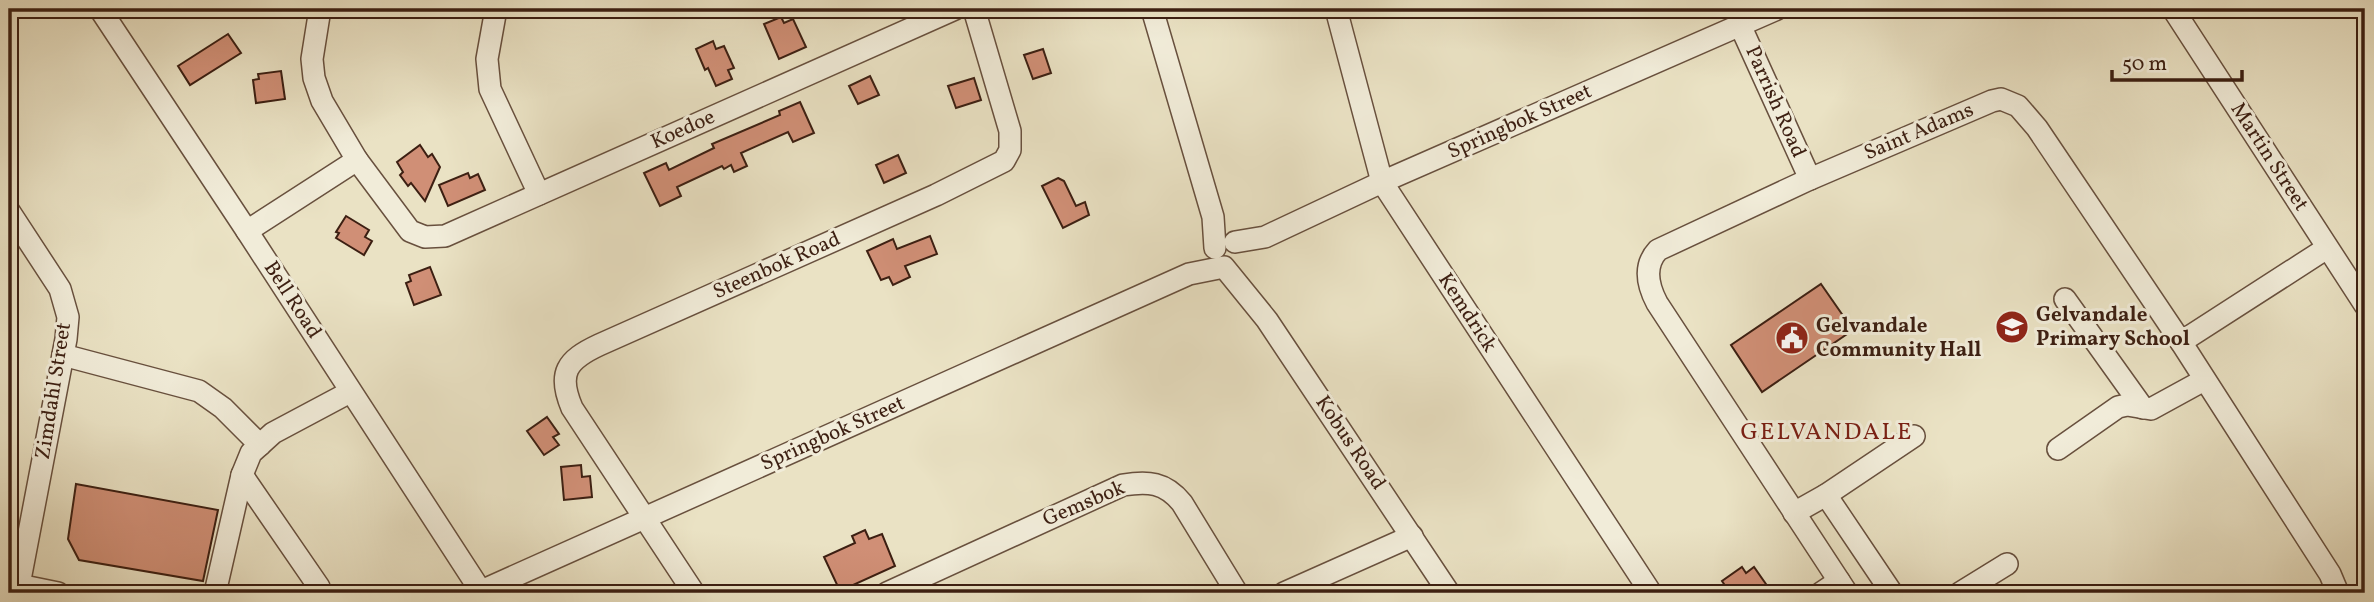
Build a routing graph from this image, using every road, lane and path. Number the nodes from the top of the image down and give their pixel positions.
1 (100, 9) edge
2 (320, 9) edge
3 (496, 9) edge
4 (955, 9) edge
5 (974, 9) edge
6 (1153, 9) edge
7 (1338, 9) edge
8 (1777, 9) edge
9 (2173, 9) edge
10 (1740, 25) junction
11 (357, 160) junction
12 (1810, 179) junction
13 (1382, 182) junction
14 (539, 194) junction
15 (9, 211) edge
16 (247, 231) junction
17 (2327, 248) junction
18 (1228, 253) junction
19 (2065, 299) dead end
20 (2365, 305) edge
21 (2180, 342) junction
22 (63, 355) junction
23 (2204, 380) junction
24 (350, 391) junction
25 (2143, 408) junction
26 (1914, 436) dead end
27 (260, 445) junction
28 (2058, 449) dead end
29 (242, 475) junction
30 (1826, 495) junction
31 (1794, 513) junction
32 (646, 519) junction
33 (1412, 536) junction
34 (2007, 564) dead end
35 (14, 584) edge
36 (319, 586) dead end
37 (1843, 587) edge
38 (47, 592) edge
39 (215, 593) edge
40 (480, 593) edge
41 (694, 593) edge
42 (887, 593) edge
43 (1237, 593) edge
44 (1284, 593) edge
45 (1449, 593) edge
46 (1651, 593) edge
47 (1821, 593) edge
48 (1892, 593) edge
49 (1960, 593) edge
50 (2338, 593) edge

1 - 16 street, Bell Road
2 - 11 street
3 - 14 street
4 - 14 street, Koedoe
5 - 32 street, Steenbok Road
6 - 18 street, Kobus Road
7 - 13 street, Kemdrick
8 - 10 street, Springbok Street
9 - 17 street, Martin Street
10 - 12 street, Parrish Road
10 - 13 street, Springbok Street
11 - 14 street, Koedoe
11 - 16 street
12 - 21 street, Saint Adams
12 - 31 street, Saint Adams
13 - 18 street, Springbok Street
13 - 46 street, Kemdrick
15 - 22 street, Zimdahl Street
16 - 24 street, Bell Road
17 - 20 street, Martin Street
17 - 21 street
18 - 32 street, Springbok Street
18 - 33 street, Kobus Road
19 - 25 street
21 - 23 street, Saint Adams
22 - 27 street
22 - 35 street, Zimdahl Street
23 - 25 street
23 - 50 street, Saint Adams
24 - 27 street
24 - 40 street, Bell Road
25 - 28 street
26 - 30 street
27 - 29 street
29 - 36 street
29 - 39 street
30 - 31 street
30 - 48 street
31 - 37 street, Saint Adams
32 - 40 street, Springbok Street
32 - 41 street
33 - 44 street
33 - 45 street, Kobus Road
34 - 49 street
35 - 38 street
37 - 47 street
42 - 43 street, Gemsbok

